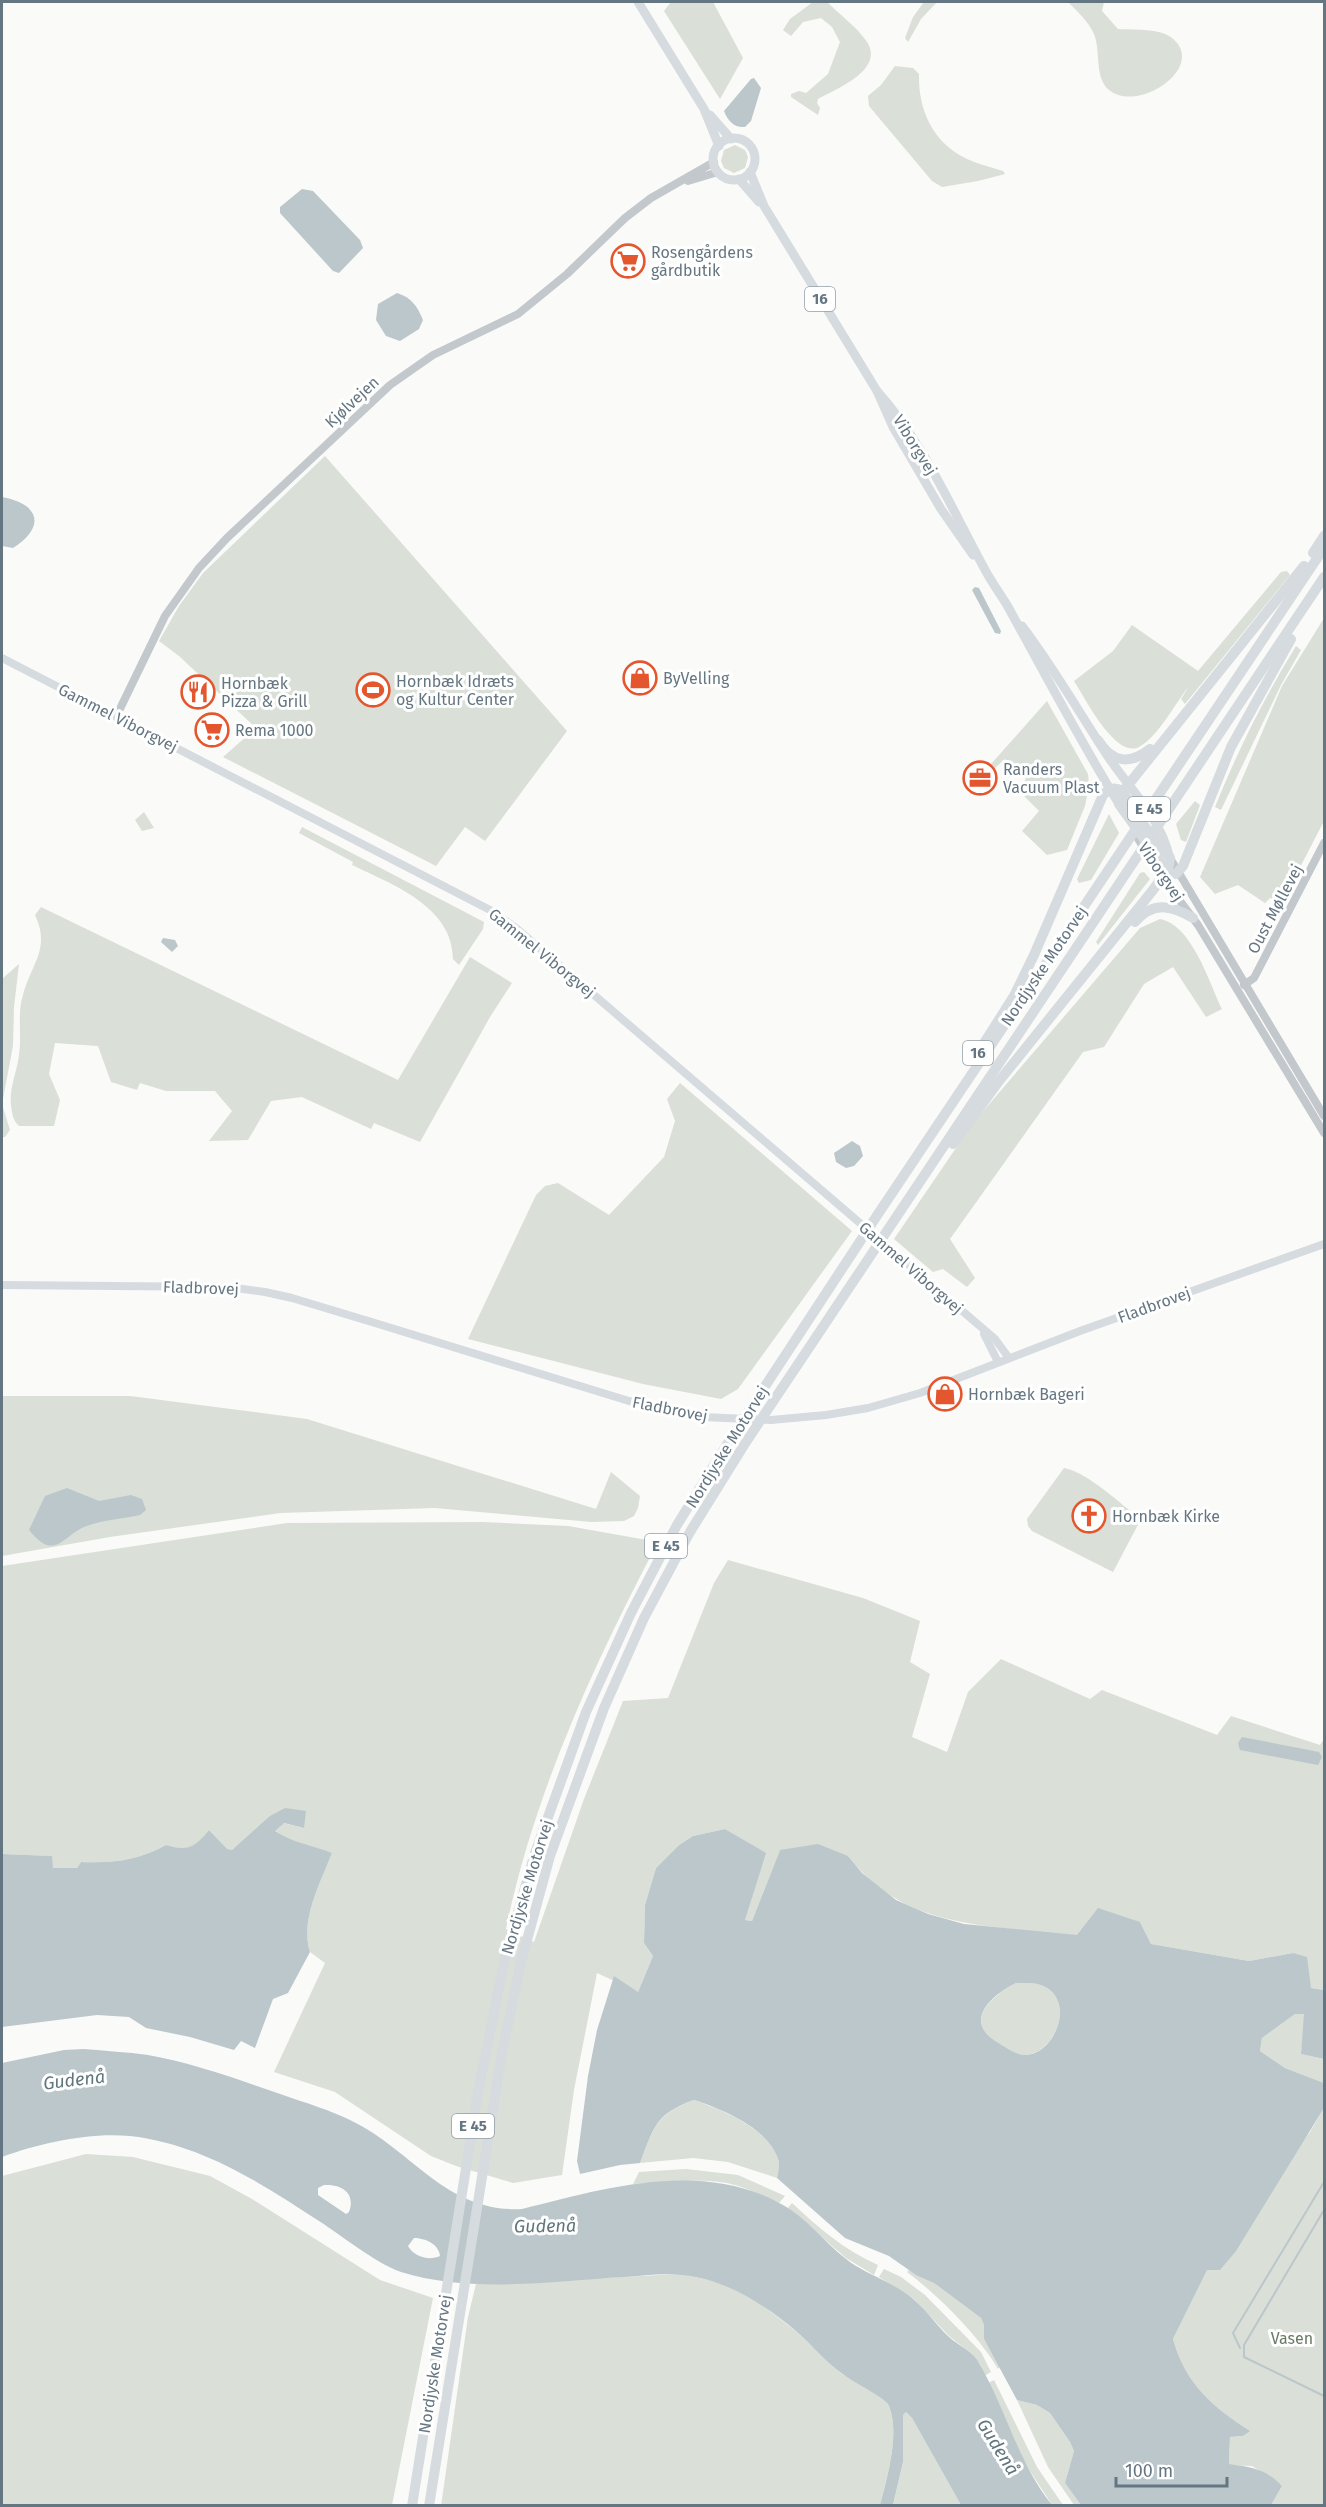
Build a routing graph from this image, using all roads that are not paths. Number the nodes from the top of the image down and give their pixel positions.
1 (638, 2) edge
2 (704, 109) junction
3 (731, 139) junction
4 (718, 146) junction
5 (714, 162) junction
6 (718, 172) junction
7 (750, 172) junction
8 (739, 179) junction
9 (681, 183) junction
10 (764, 206) junction
11 (1324, 536) edge
12 (1324, 548) edge
13 (1324, 577) edge
14 (1324, 589) edge
15 (1006, 605) junction
16 (2, 658) edge
17 (116, 717) junction
18 (1167, 736) junction
19 (1098, 740) junction
20 (1109, 789) junction
21 (1125, 792) junction
22 (1324, 843) edge
23 (1164, 867) junction
24 (1178, 872) junction
25 (1193, 918) junction
26 (1099, 958) junction
27 (1244, 985) junction
28 (1324, 1116) edge
29 (1324, 1133) edge
30 (878, 1214) junction
31 (1324, 1244) edge
32 (870, 1255) junction
33 (2, 1285) edge
34 (982, 1331) junction
35 (1009, 1359) junction
36 (998, 1362) junction
37 (412, 2505) edge
38 (429, 2505) edge

1 - 2 main road, 16
2 - 3 main road, 16
2 - 4 main road, 16
3 - 4 main road
3 - 7 main road, 16
4 - 5 main road
5 - 6 main road
5 - 9 street, Kjølvejen
6 - 8 main road, 16
6 - 9 street, Kjølvejen
7 - 8 main road
7 - 10 main road, Viborgvej / 16
8 - 10 main road, Viborgvej / 16
9 - 17 street, Kjølvejen
10 - 15 main road, Viborgvej / 16
11 - 18 highway
12 - 30 highway, Nordjyske Motorvej / E 45
13 - 32 highway, Nordjyske Motorvej / E 45
14 - 24 highway
15 - 19 main road, Viborgvej / 16
15 - 20 main road, Viborgvej / 16
16 - 17 main road, Gammel Viborgvej
17 - 34 main road, Gammel Viborgvej
18 - 19 highway
18 - 21 highway
19 - 21 main road, Viborgvej / 16
20 - 21 highway
20 - 30 highway, 16
21 - 23 highway
21 - 23 main road, Viborgvej / 16
22 - 27 street, Oust Møllevej
23 - 24 highway
23 - 25 street, Viborgvej
23 - 26 highway, 16
24 - 27 street, Viborgvej
25 - 26 highway
25 - 29 street, Viborgvej
26 - 32 highway, 16
27 - 28 street, Viborgvej
30 - 37 highway, Nordjyske Motorvej / E 45
31 - 35 main road, Fladbrovej
32 - 38 highway, Nordjyske Motorvej / E 45
33 - 36 main road, Fladbrovej
34 - 35 main road, Gammel Viborgvej
34 - 36 main road, Gammel Viborgvej
35 - 36 main road, Fladbrovej

